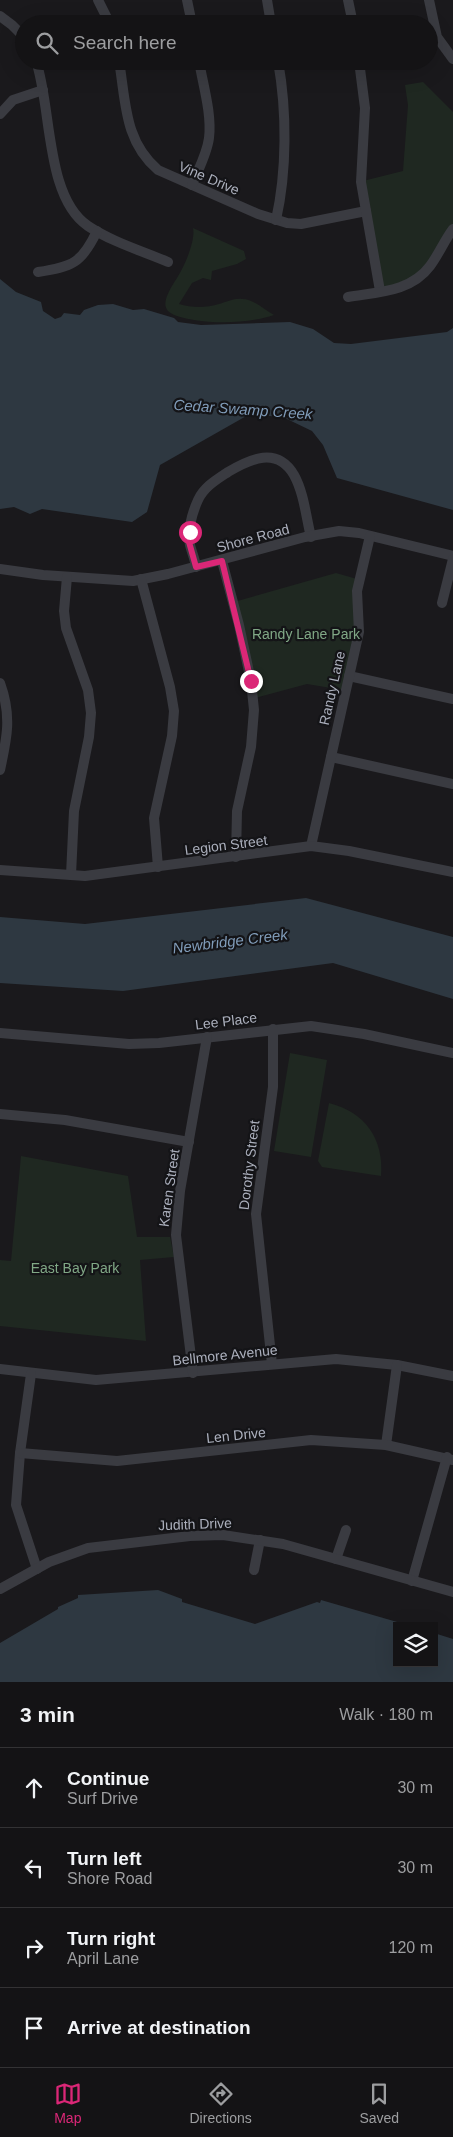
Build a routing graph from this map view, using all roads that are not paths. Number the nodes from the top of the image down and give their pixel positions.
1 (98, 0) edge
2 (187, 0) edge
3 (267, 0) edge
4 (348, 0) edge
5 (429, 0) edge
6 (106, 15) edge
7 (190, 15) edge
8 (270, 15) edge
9 (351, 15) edge
10 (432, 15) edge
11 (0, 16) edge
12 (15, 28) edge
13 (438, 38) edge
14 (453, 59) edge
15 (38, 70) edge
16 (120, 70) edge
17 (200, 70) edge
18 (280, 70) edge
19 (361, 70) edge
20 (43, 90) junction
21 (0, 114) edge
22 (192, 185) junction
23 (366, 211) junction
24 (276, 220) junction
25 (453, 229) edge
26 (97, 231) junction
27 (168, 262) dead end
28 (38, 272) dead end
29 (380, 291) junction
30 (348, 297) dead end
31 (370, 536) junction
32 (311, 537) junction
33 (453, 558) edge
34 (222, 561) junction
35 (196, 567) junction
36 (0, 569) edge
37 (67, 577) junction
38 (141, 579) junction
39 (442, 603) dead end
40 (349, 676) junction
41 (0, 683) edge
42 (453, 699) edge
43 (331, 757) junction
44 (0, 770) edge
45 (453, 784) edge
46 (311, 846) junction
47 (236, 857) junction
48 (158, 867) junction
49 (0, 870) edge
50 (453, 872) edge
51 (71, 876) junction
52 (273, 1029) junction
53 (0, 1032) edge
54 (207, 1038) junction
55 (453, 1053) edge
56 (0, 1114) edge
57 (189, 1142) junction
58 (272, 1364) junction
59 (397, 1365) junction
60 (0, 1370) edge
61 (193, 1373) junction
62 (31, 1374) junction
63 (453, 1376) edge
64 (386, 1445) junction
65 (20, 1453) junction
66 (450, 1458) edge
67 (346, 1530) dead end
68 (260, 1540) junction
69 (336, 1559) junction
70 (37, 1568) junction
71 (254, 1570) dead end
72 (412, 1581) junction
73 (0, 1589) edge
74 (453, 1592) edge

1 - 6 street
2 - 7 street
3 - 8 street
4 - 9 street
5 - 10 street
11 - 12 street
13 - 14 street
15 - 20 street
16 - 22 street, Vine Drive
17 - 22 street
18 - 24 street
19 - 23 street
20 - 21 street
20 - 26 street
22 - 24 street, Vine Drive
23 - 24 street, Vine Drive
23 - 29 street
25 - 29 street
26 - 27 street
26 - 28 street
29 - 30 street
31 - 32 street, Shore Road
31 - 33 street, Shore Road
31 - 40 street, Randy Lane
32 - 34 street, Shore Road
32 - 35 street
33 - 39 street
34 - 35 street, Shore Road
34 - 47 street
35 - 38 street, Shore Road
36 - 37 street, Shore Road
37 - 38 street, Shore Road
37 - 51 street
38 - 48 street
40 - 42 street
40 - 43 street, Randy Lane
41 - 44 street
43 - 45 street
43 - 46 street, Randy Lane
46 - 47 street, Legion Street
46 - 50 street, Legion Street
47 - 48 street, Legion Street
48 - 51 street, Legion Street
49 - 51 street, Legion Street
52 - 54 street, Lee Place
52 - 55 street, Lee Place
52 - 58 street, Dorothy Street
53 - 54 street, Lee Place
54 - 57 street, Karen Street
56 - 57 street
57 - 61 street, Karen Street
58 - 59 street, Bellmore Avenue
58 - 61 street, Bellmore Avenue
59 - 63 street, Bellmore Avenue
59 - 64 street
60 - 62 street, Bellmore Avenue
61 - 62 street, Bellmore Avenue
62 - 65 street
64 - 65 street, Len Drive
64 - 66 street, Len Drive
65 - 70 street
66 - 72 street
67 - 69 street
68 - 69 street, Judith Drive
68 - 70 street, Judith Drive
68 - 71 street
69 - 72 street, Judith Drive
70 - 73 street, Judith Drive
72 - 74 street, Judith Drive

